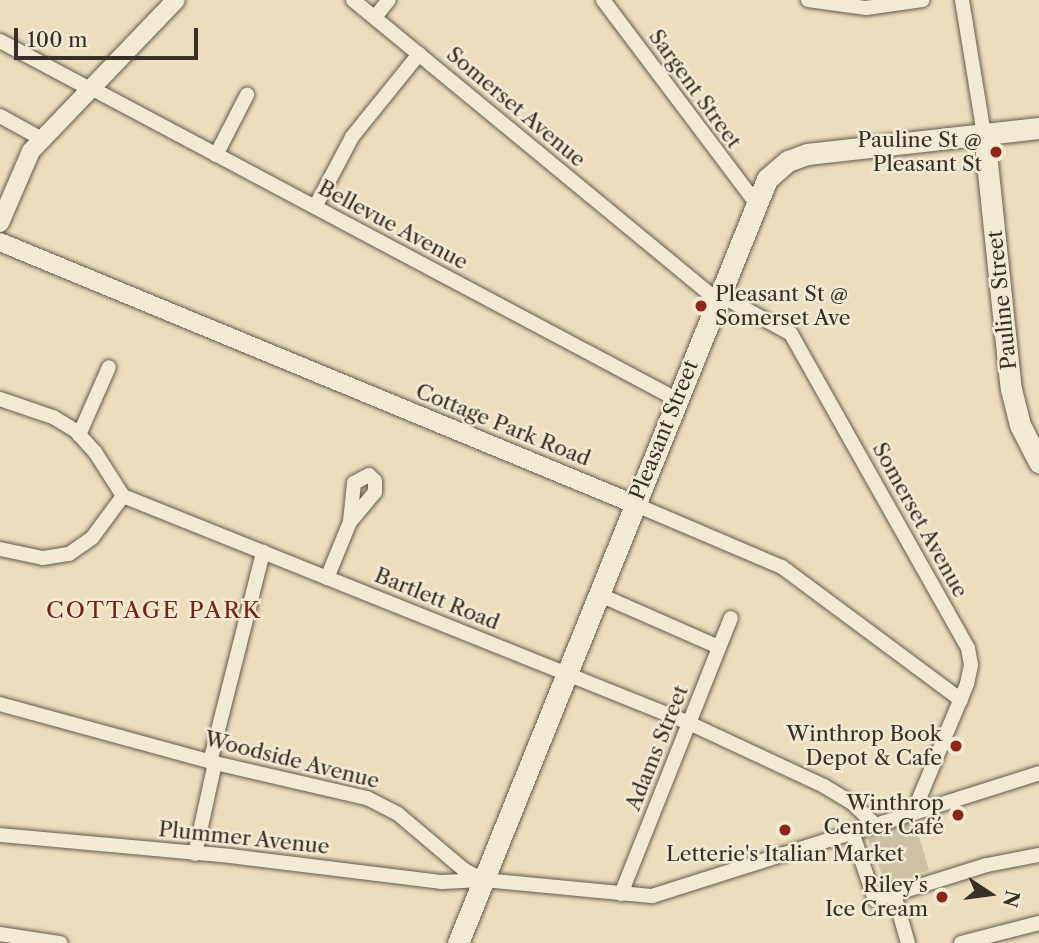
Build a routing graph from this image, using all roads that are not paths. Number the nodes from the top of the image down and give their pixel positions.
1 (176, 0) edge
2 (353, 0) edge
3 (389, 0) edge
4 (603, 0) edge
5 (808, 0) edge
6 (922, 0) edge
7 (962, 0) edge
8 (374, 18) junction
9 (0, 41) edge
10 (419, 54) junction
11 (91, 89) junction
12 (247, 95) dead end
13 (0, 117) edge
14 (1039, 128) edge
15 (984, 134) junction
16 (42, 139) junction
17 (216, 155) junction
18 (755, 202) junction
19 (314, 207) junction
20 (0, 223) edge
21 (0, 242) edge
22 (717, 297) junction
23 (110, 367) dead end
24 (0, 399) edge
25 (676, 399) junction
26 (79, 435) junction
27 (1039, 461) edge
28 (123, 496) junction
29 (634, 504) junction
30 (350, 522) dead end
31 (0, 549) edge
32 (263, 552) junction
33 (327, 578) junction
34 (598, 594) junction
35 (731, 618) dead end
36 (719, 647) junction
37 (566, 673) junction
38 (961, 700) junction
39 (0, 704) edge
40 (689, 723) junction
41 (212, 762) junction
42 (1039, 773) edge
43 (914, 811) junction
44 (875, 824) junction
45 (852, 832) junction
46 (0, 835) edge
47 (195, 854) junction
48 (1039, 855) edge
49 (483, 880) junction
50 (621, 894) junction
51 (894, 894) junction
52 (1039, 923) edge
53 (0, 934) edge
54 (18, 940) edge
55 (60, 943) edge
56 (458, 943) edge
57 (908, 943) edge
58 (961, 943) edge

1 - 11 street
2 - 8 street, Somerset Avenue
3 - 8 street
4 - 18 street, Sargent Street
5 - 6 street
7 - 15 street
8 - 10 street, Somerset Avenue
9 - 11 street, Bellevue Avenue
10 - 19 street
10 - 22 street, Somerset Avenue
11 - 16 street
11 - 17 street, Bellevue Avenue
12 - 17 street
13 - 16 street
14 - 15 main road, Pleasant Street
15 - 18 main road, Pleasant Street
15 - 27 main road, Pauline Street
16 - 20 street
17 - 19 street, Bellevue Avenue
18 - 22 main road, Pleasant Street
19 - 25 street, Bellevue Avenue
21 - 29 street, Cottage Park Road
22 - 25 main road, Pleasant Street
22 - 38 street, Somerset Avenue
23 - 26 street
24 - 26 street
25 - 29 main road, Pleasant Street
26 - 28 street
28 - 31 street
28 - 32 street, Bartlett Road
29 - 34 main road, Pleasant Street
29 - 38 street, Cottage Park Road
30 - 33 street
32 - 33 street, Bartlett Road
32 - 41 street
33 - 37 street, Bartlett Road
34 - 36 street
34 - 37 main road, Pleasant Street
35 - 36 street, Adams Street
36 - 40 street, Adams Street
37 - 40 street, Bartlett Road
37 - 49 main road, Pleasant Street
38 - 43 street, Somerset Avenue
39 - 41 street, Woodside Avenue
40 - 44 street, Bartlett Road
40 - 50 street, Adams Street
41 - 47 street
41 - 49 street, Woodside Avenue
42 - 43 street
43 - 44 street
44 - 45 street
45 - 50 street
45 - 51 street
46 - 47 street, Plummer Avenue
47 - 49 street, Plummer Avenue
48 - 51 street
49 - 50 street
49 - 56 main road, Pleasant Street
51 - 57 street
52 - 58 street
53 - 54 street
54 - 55 street

